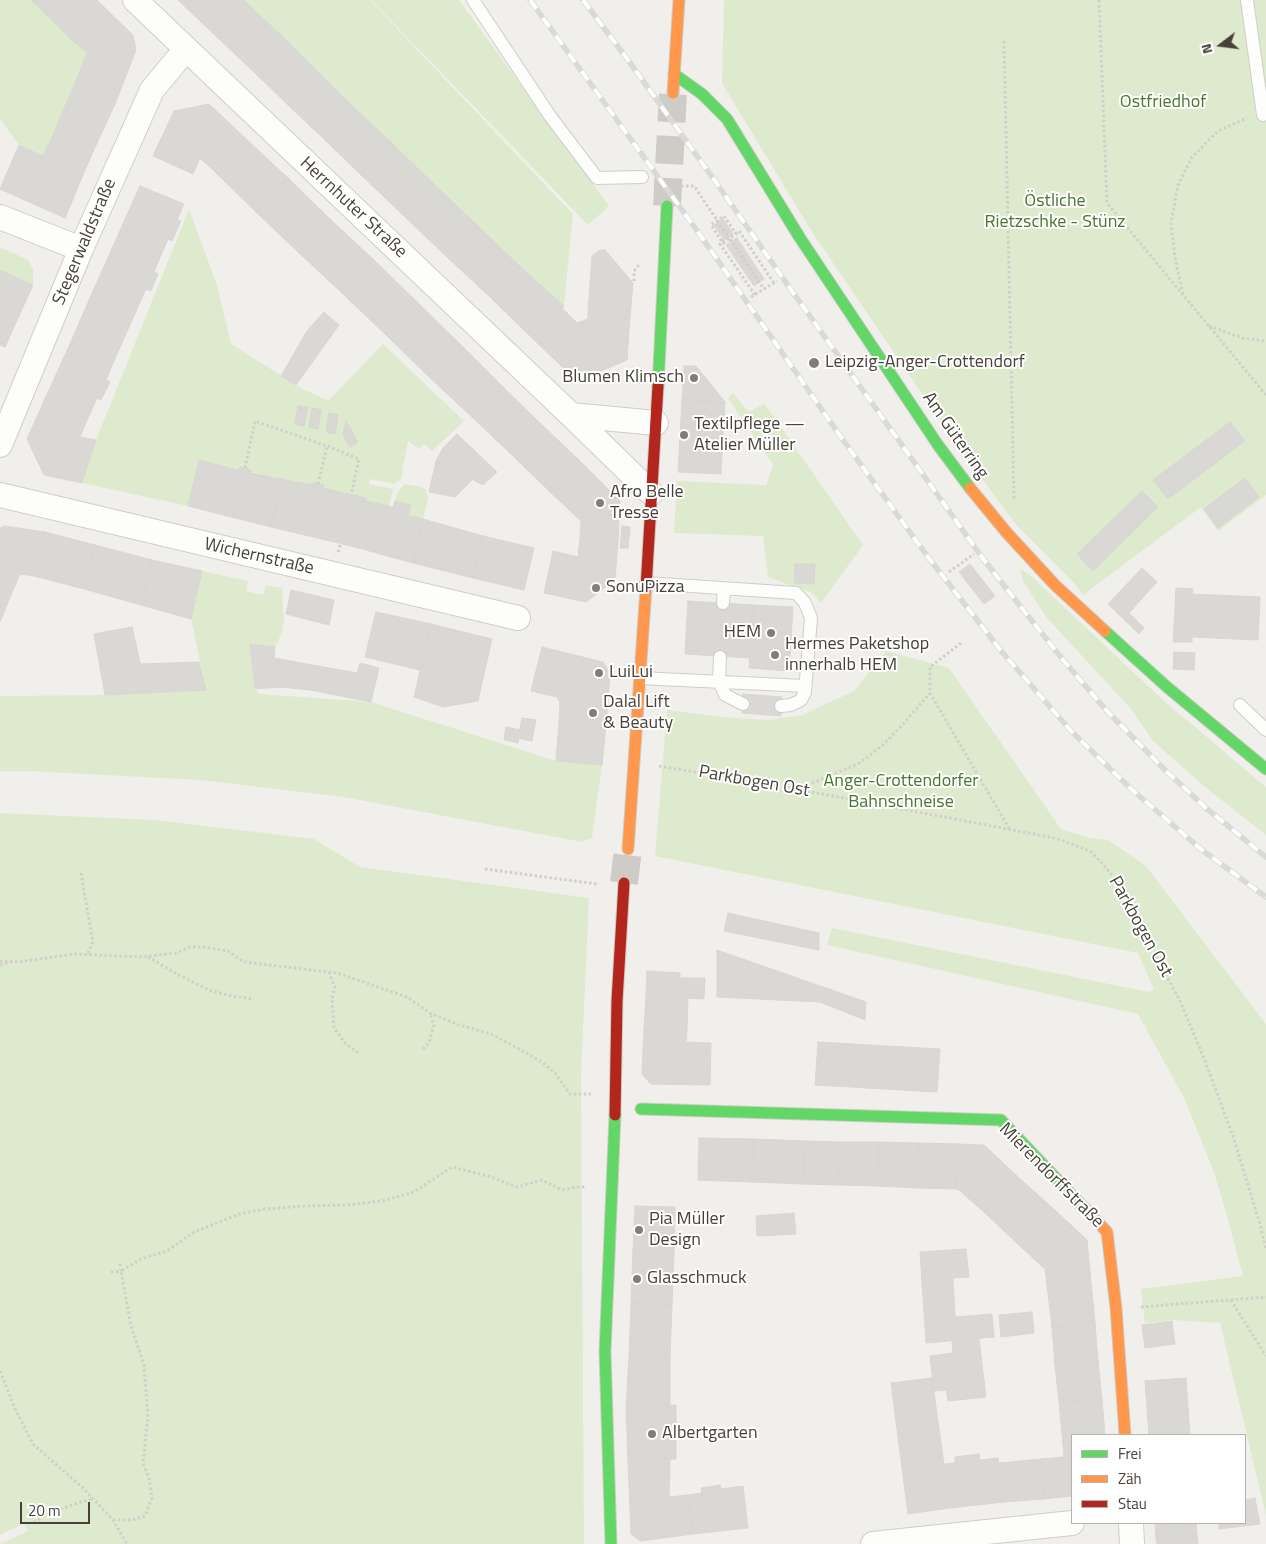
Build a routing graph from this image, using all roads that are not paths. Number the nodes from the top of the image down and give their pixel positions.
1 (135, 0) edge
2 (473, 0) edge
3 (679, 0) edge
4 (1247, 0) edge
5 (186, 49) junction
6 (674, 74) junction
7 (673, 93) tunnel mouth
8 (1263, 115) road end
9 (642, 177) dead end
10 (667, 206) tunnel mouth
11 (0, 218) edge
12 (81, 250) junction
13 (571, 414) junction
14 (656, 423) junction
15 (0, 444) edge
16 (651, 493) junction
17 (0, 495) edge
18 (646, 583) junction
19 (724, 589) junction
20 (723, 603) dead end
21 (518, 618) dead end
22 (720, 657) dead end
23 (640, 678) junction
24 (719, 681) junction
25 (805, 686) junction
26 (743, 704) dead end
27 (1240, 705) dead end
28 (781, 706) dead end
29 (1266, 730) edge
30 (1266, 769) edge
31 (628, 849) tunnel mouth
32 (624, 883) tunnel mouth
33 (642, 1109) dead end
34 (1124, 1434) edge
35 (1071, 1523) edge
36 (1131, 1524) edge
37 (612, 1544) edge
38 (874, 1544) edge
39 (1132, 1544) edge

1 - 5 street, Herrnhuter Straße
2 - 9 lane
3 - 6 street
4 - 8 lane
5 - 12 street, Stegerwaldstraße
5 - 13 street, Herrnhuter Straße
6 - 7 street
6 - 30 street, Am Güterring
10 - 14 street
11 - 12 street
12 - 15 street, Stegerwaldstraße
13 - 14 street
13 - 16 street, Herrnhuter Straße
14 - 16 street
16 - 18 street
17 - 21 street, Wichernstraße
18 - 19 lane
18 - 23 street
19 - 20 lane
19 - 25 lane
22 - 24 lane
23 - 24 lane
23 - 31 street
24 - 25 lane
24 - 26 lane
25 - 28 lane
27 - 29 lane
32 - 37 street
33 - 34 street, Mierendorffstraße
35 - 38 street
36 - 39 street

